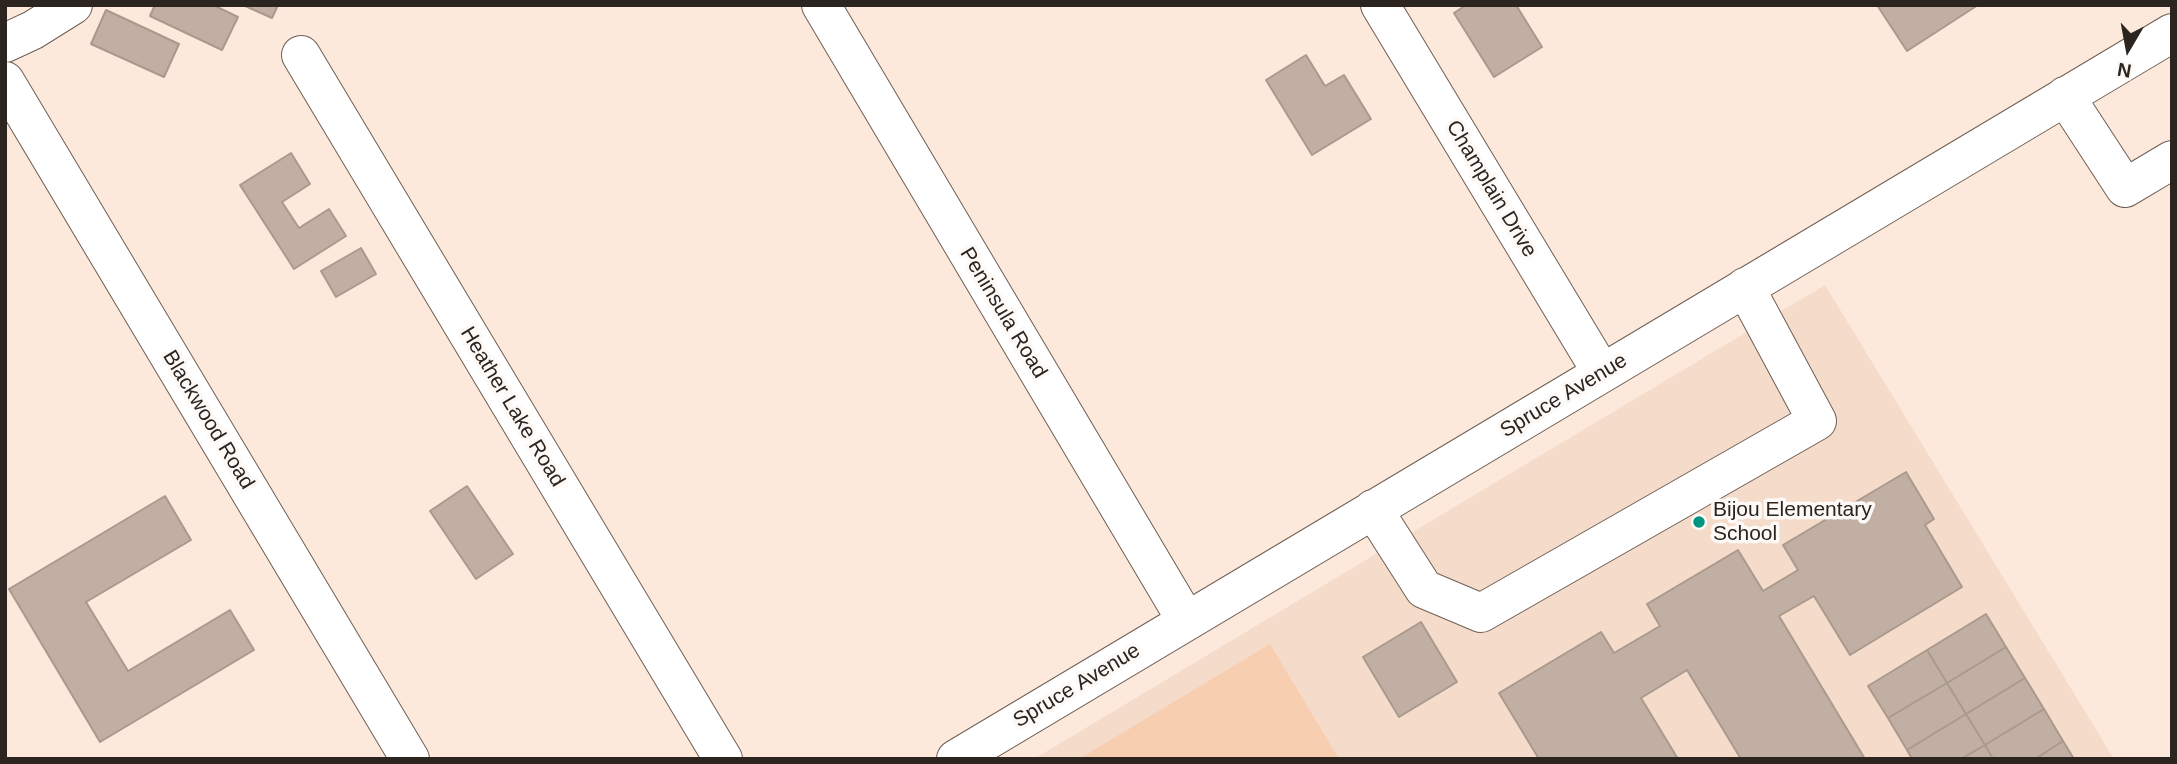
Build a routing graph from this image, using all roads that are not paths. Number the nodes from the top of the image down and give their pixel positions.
1 (73, 5) edge
2 (821, 5) edge
3 (1380, 5) edge
4 (2172, 33) edge
5 (5, 43) edge
6 (301, 55) dead end
7 (5, 81) edge
8 (2065, 96) junction
9 (2172, 160) edge
10 (1745, 287) junction
11 (1602, 373) junction
12 (1373, 509) junction
13 (1186, 620) junction
14 (410, 759) edge
15 (723, 759) edge
16 (956, 759) edge

1 - 5 street
2 - 13 street, Peninsula Road
3 - 11 street, Champlain Drive
4 - 8 street, Spruce Avenue
6 - 15 street, Heather Lake Road
7 - 14 street, Blackwood Road
8 - 9 street
8 - 10 street, Spruce Avenue
10 - 11 street, Spruce Avenue
10 - 12 street
11 - 12 street, Spruce Avenue
12 - 13 street, Spruce Avenue
13 - 16 street, Spruce Avenue

